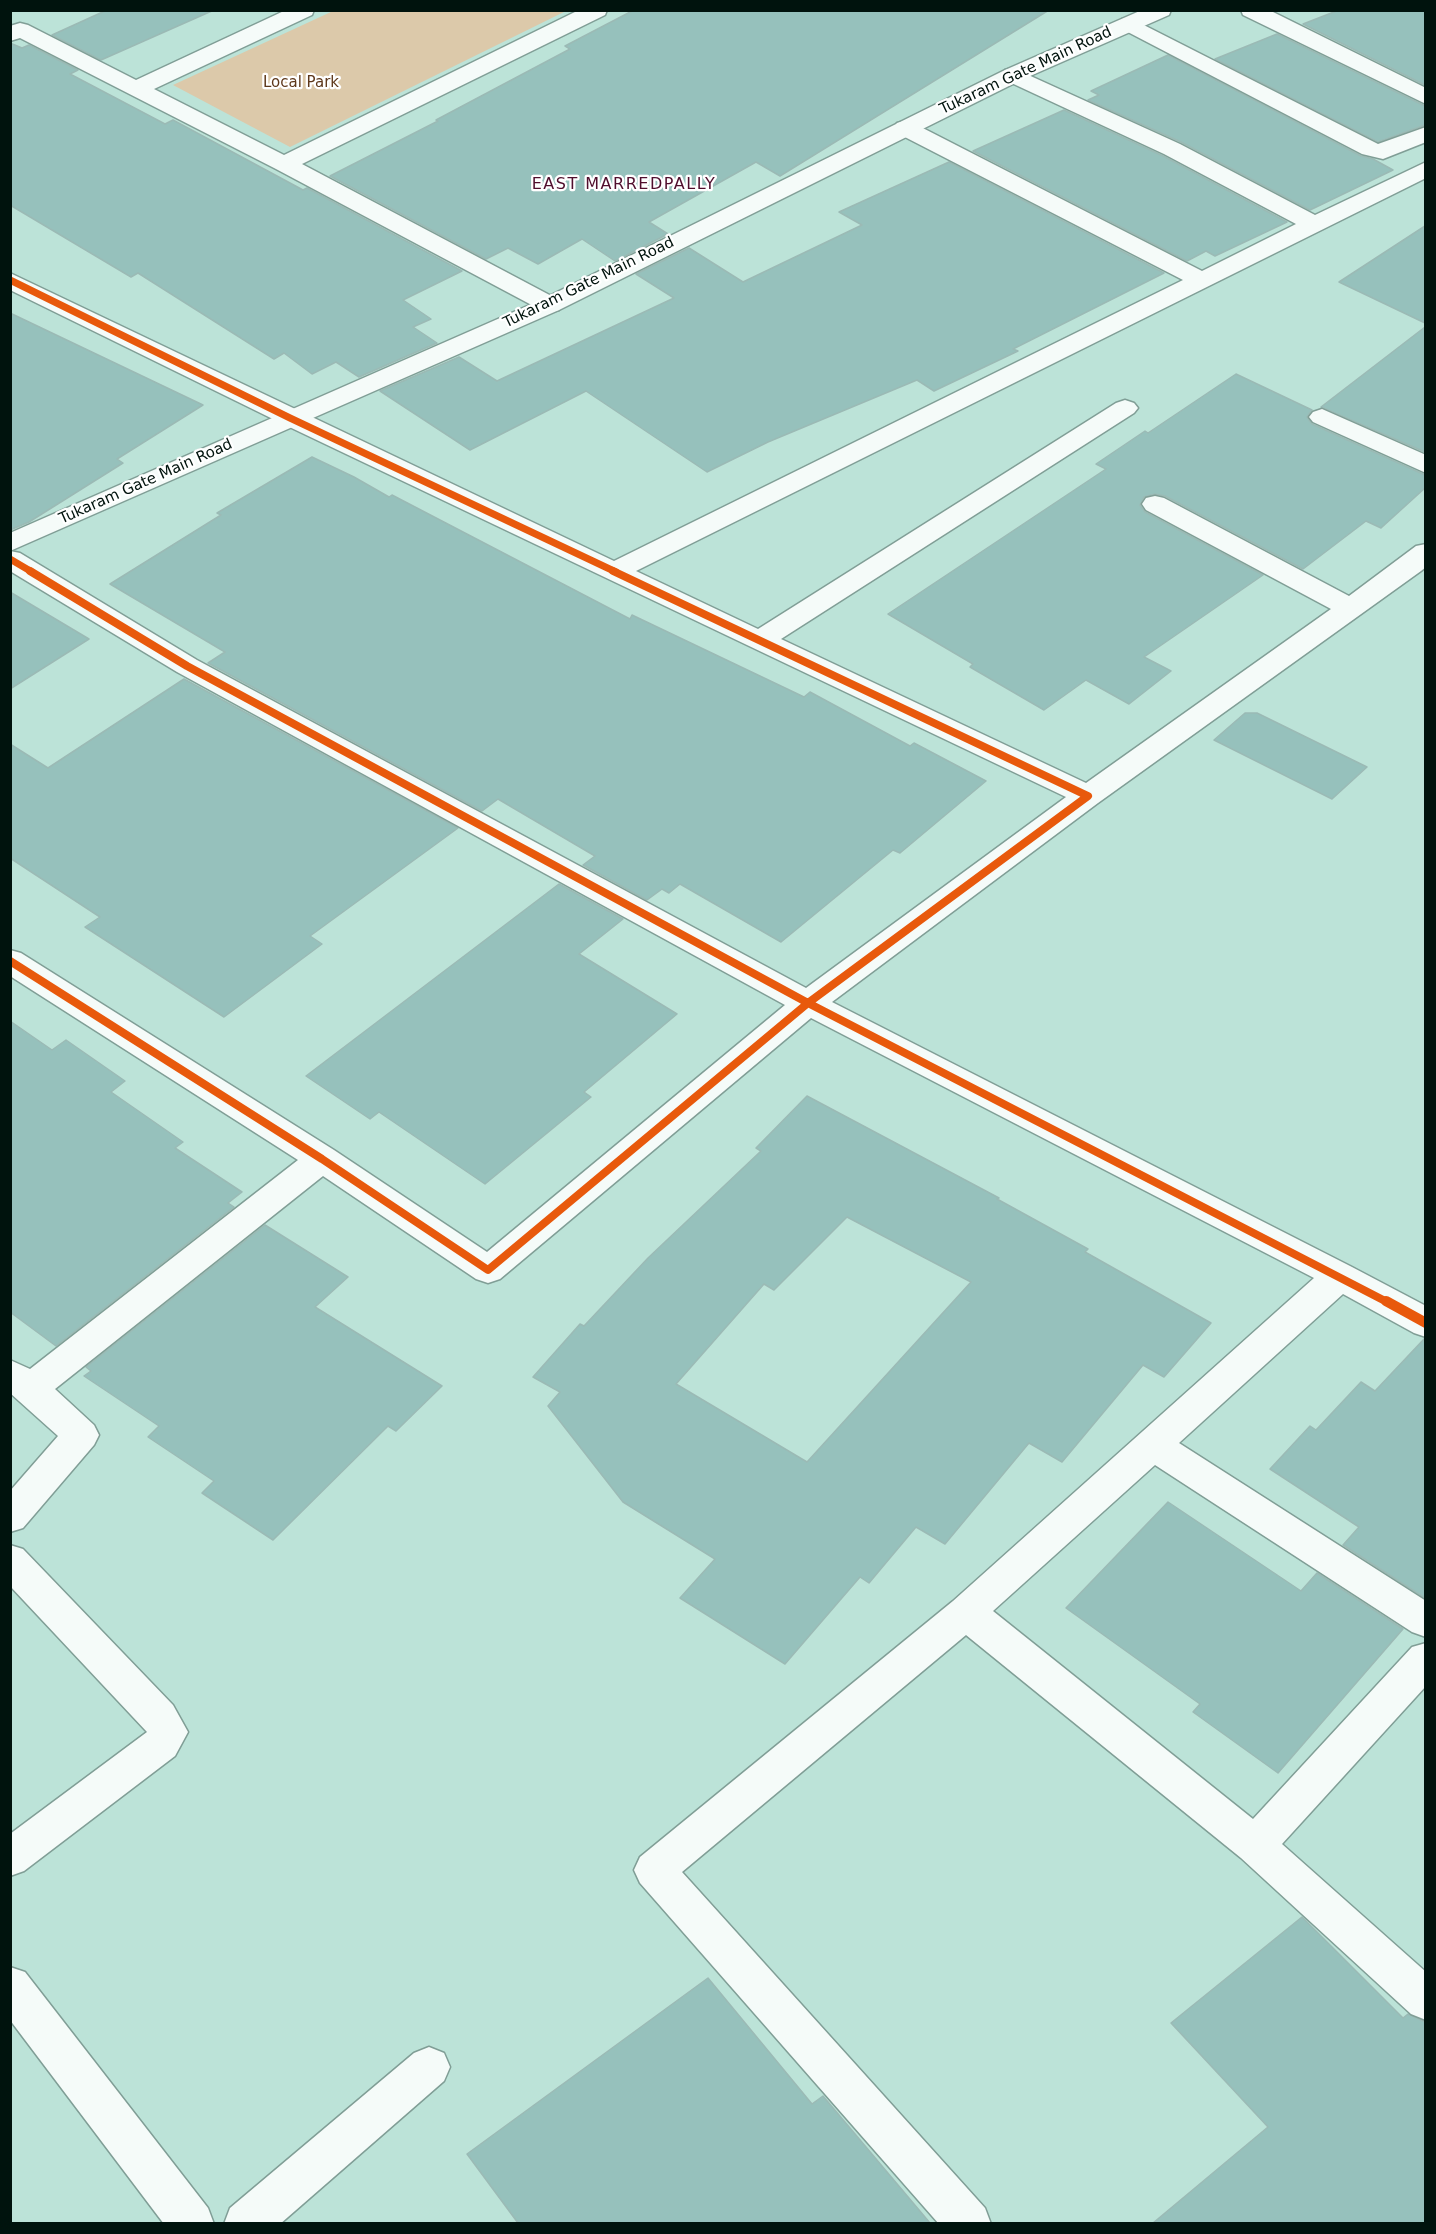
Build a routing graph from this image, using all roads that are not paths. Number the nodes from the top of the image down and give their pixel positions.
1 (304, 10) edge
2 (597, 10) edge
3 (1161, 10) edge
4 (1251, 10) edge
5 (1130, 24) junction
6 (10, 34) edge
7 (1013, 75) junction
8 (136, 89) junction
9 (1425, 97) edge
10 (905, 128) junction
11 (1425, 134) edge
12 (284, 165) junction
13 (1425, 169) edge
14 (1314, 224) junction
15 (10, 280) edge
16 (1202, 280) junction
17 (550, 305) junction
18 (1125, 408) dead end
19 (1322, 417) dead end
20 (290, 418) junction
21 (1425, 465) edge
22 (1155, 504) dead end
23 (10, 543) edge
24 (1425, 552) edge
25 (10, 560) edge
26 (615, 571) junction
27 (1350, 608) junction
28 (760, 640) junction
29 (1088, 796) junction
30 (10, 962) edge
31 (808, 1003) junction
32 (322, 1158) junction
33 (1340, 1276) junction
34 (1425, 1323) edge
35 (21, 1381) edge
36 (1152, 1444) junction
37 (10, 1517) edge
38 (10, 1560) edge
39 (966, 1612) junction
40 (1425, 1621) edge
41 (1425, 1659) edge
42 (1255, 1845) junction
43 (10, 1858) edge
44 (10, 1986) edge
45 (1425, 2000) edge
46 (429, 2067) dead end
47 (192, 2223) edge
48 (246, 2223) edge
49 (969, 2223) edge

1 - 8 street
2 - 12 street
3 - 5 street, Tukaram Gate Main Road
4 - 9 street
5 - 7 street, Tukaram Gate Main Road
5 - 11 street
6 - 8 street
7 - 10 street, Tukaram Gate Main Road
7 - 14 street
8 - 12 street
10 - 16 street
10 - 17 street, Tukaram Gate Main Road
12 - 17 street
13 - 14 street
14 - 16 street
15 - 20 street
16 - 26 street
17 - 20 street, Tukaram Gate Main Road
18 - 28 street
19 - 21 street
20 - 23 street, Tukaram Gate Main Road
20 - 26 street
22 - 27 street
24 - 27 street
25 - 31 street
26 - 28 street
27 - 29 street
28 - 29 street
29 - 31 street
30 - 32 street
31 - 32 street
31 - 33 street
32 - 35 street
33 - 34 street
33 - 36 street
35 - 37 street
36 - 39 street
36 - 40 street
38 - 43 street
39 - 42 street
39 - 49 street
41 - 42 street
42 - 45 street
44 - 47 street
46 - 48 street

